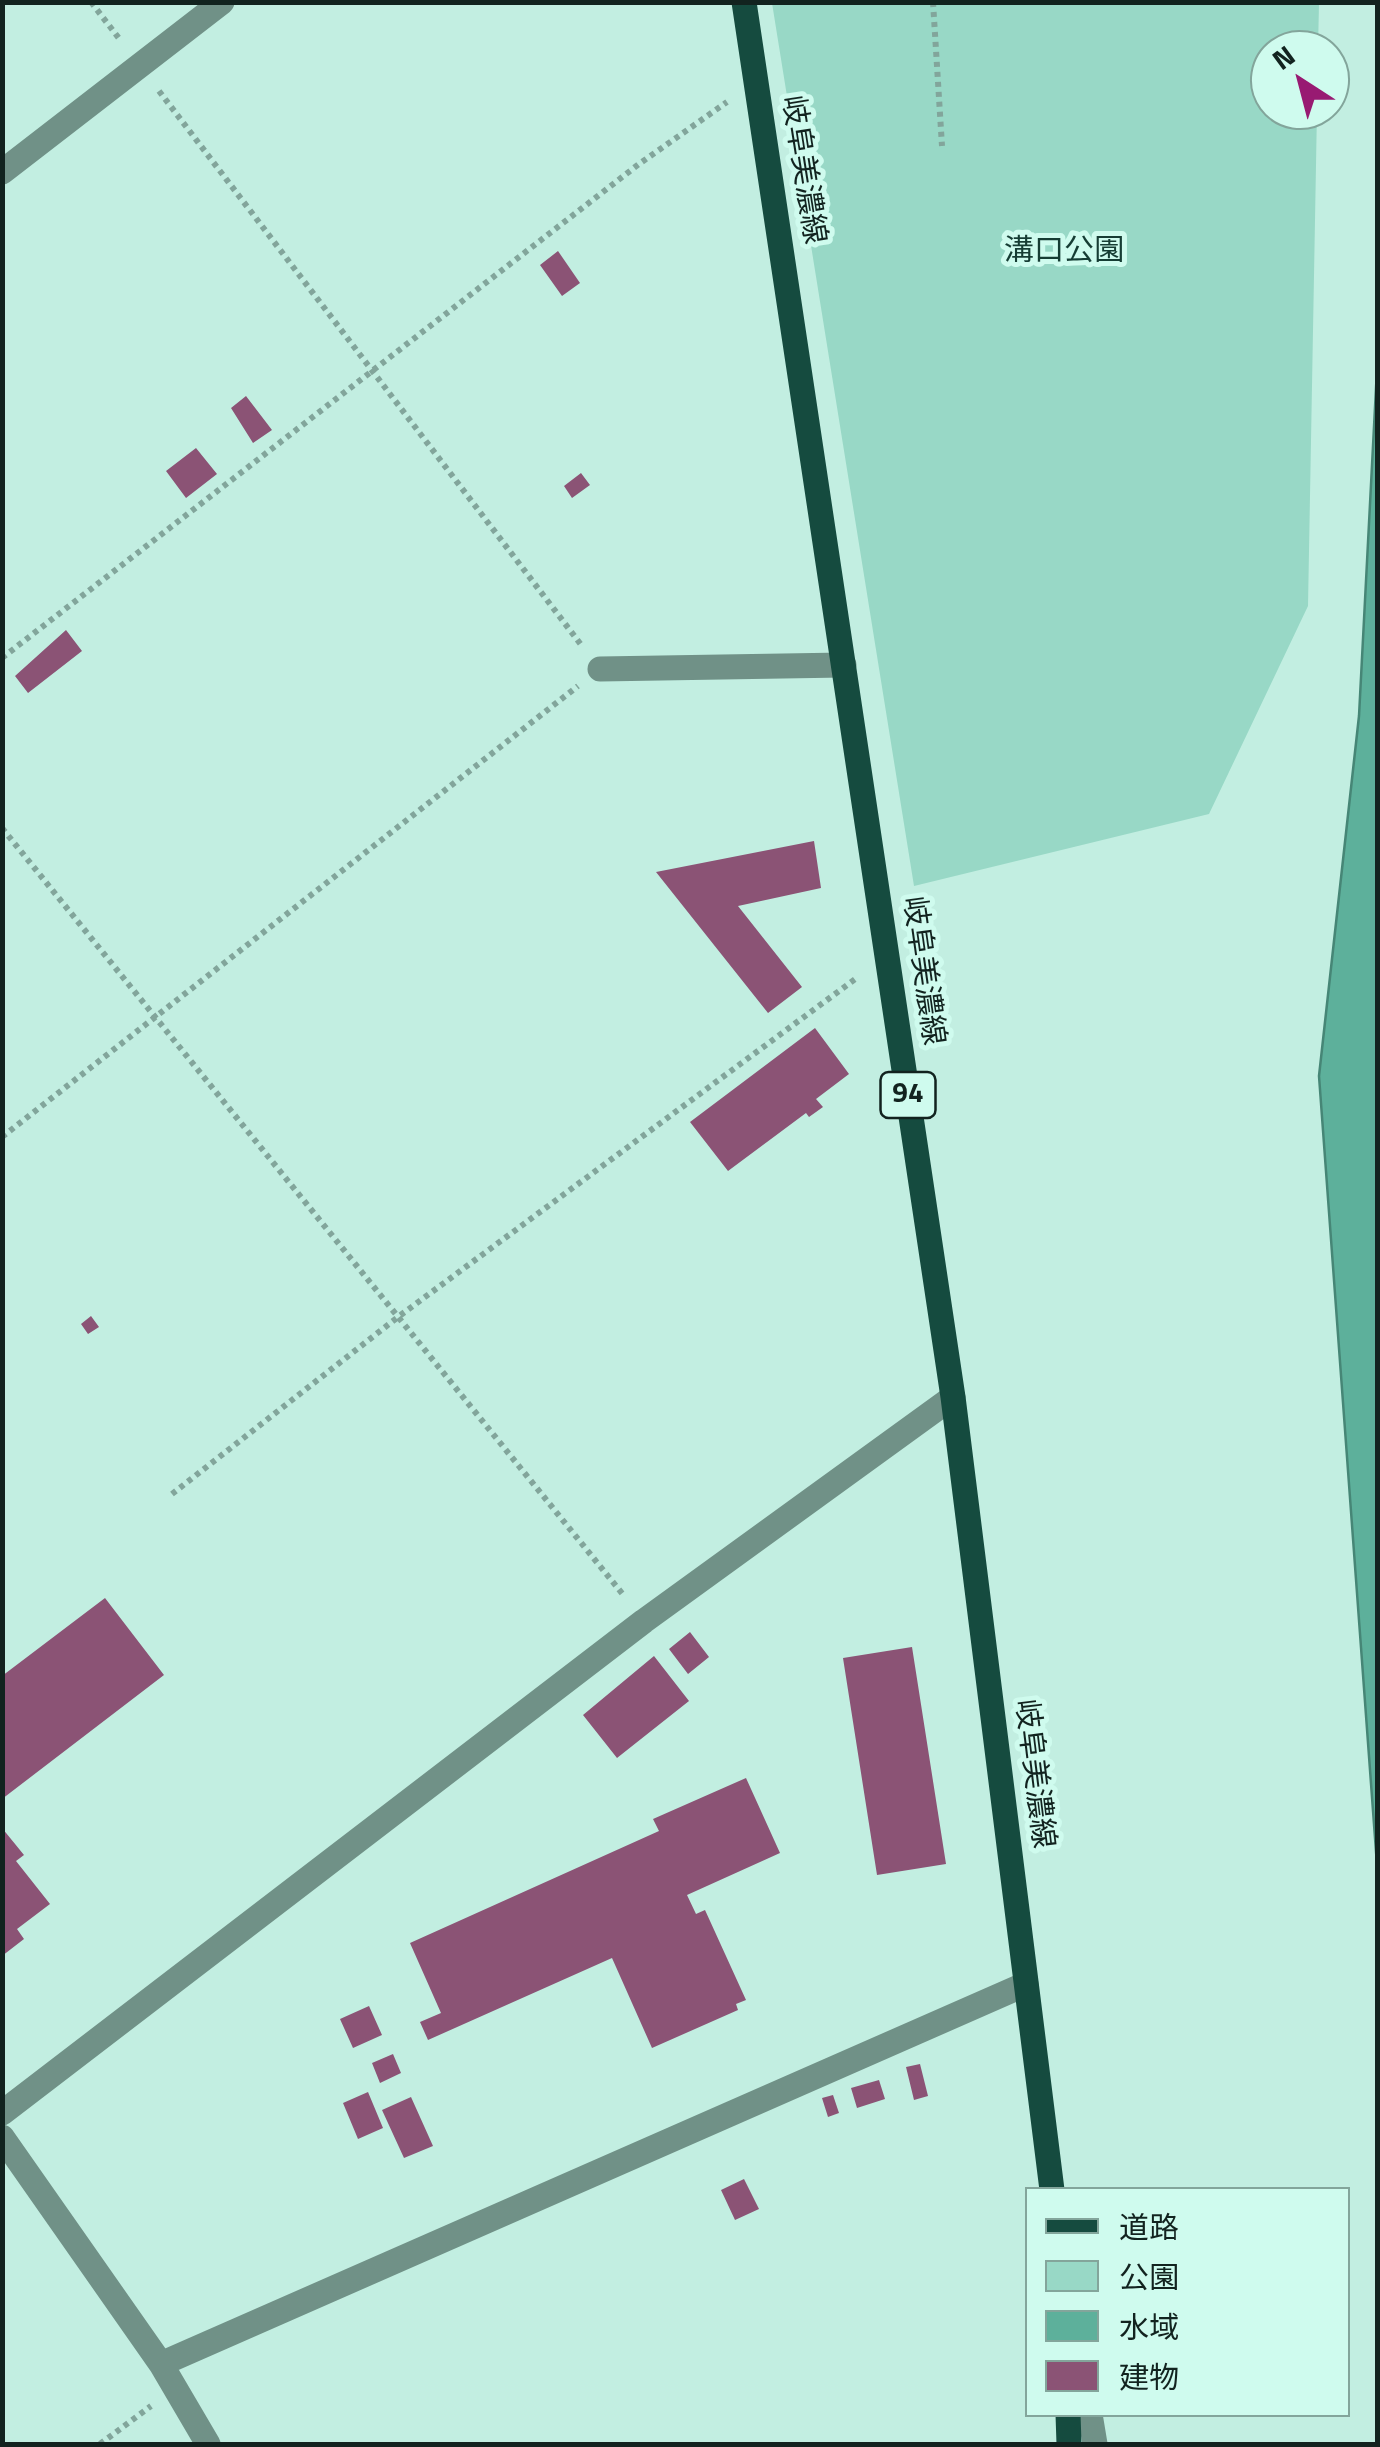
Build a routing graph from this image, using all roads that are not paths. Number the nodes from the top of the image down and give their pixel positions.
1 (222, 2) edge
2 (744, 2) edge
3 (2, 172) edge
4 (844, 665) junction
5 (600, 669) road end
6 (953, 1397) junction
7 (1026, 1984) junction
8 (2, 2113) edge
9 (2, 2137) edge
10 (1052, 2187) edge
11 (161, 2364) junction
12 (1068, 2417) edge
13 (1091, 2417) edge
14 (208, 2444) edge
15 (1069, 2444) edge
16 (1096, 2444) edge

1 - 3 street
2 - 4 main road, 岐阜美濃線 / 94
4 - 5 street
4 - 6 main road, 岐阜美濃線 / 94
6 - 7 main road, 岐阜美濃線 / 94
6 - 8 street
7 - 10 main road, 岐阜美濃線 / 94
7 - 11 street
9 - 11 street
11 - 14 street
12 - 15 main road
13 - 16 street

